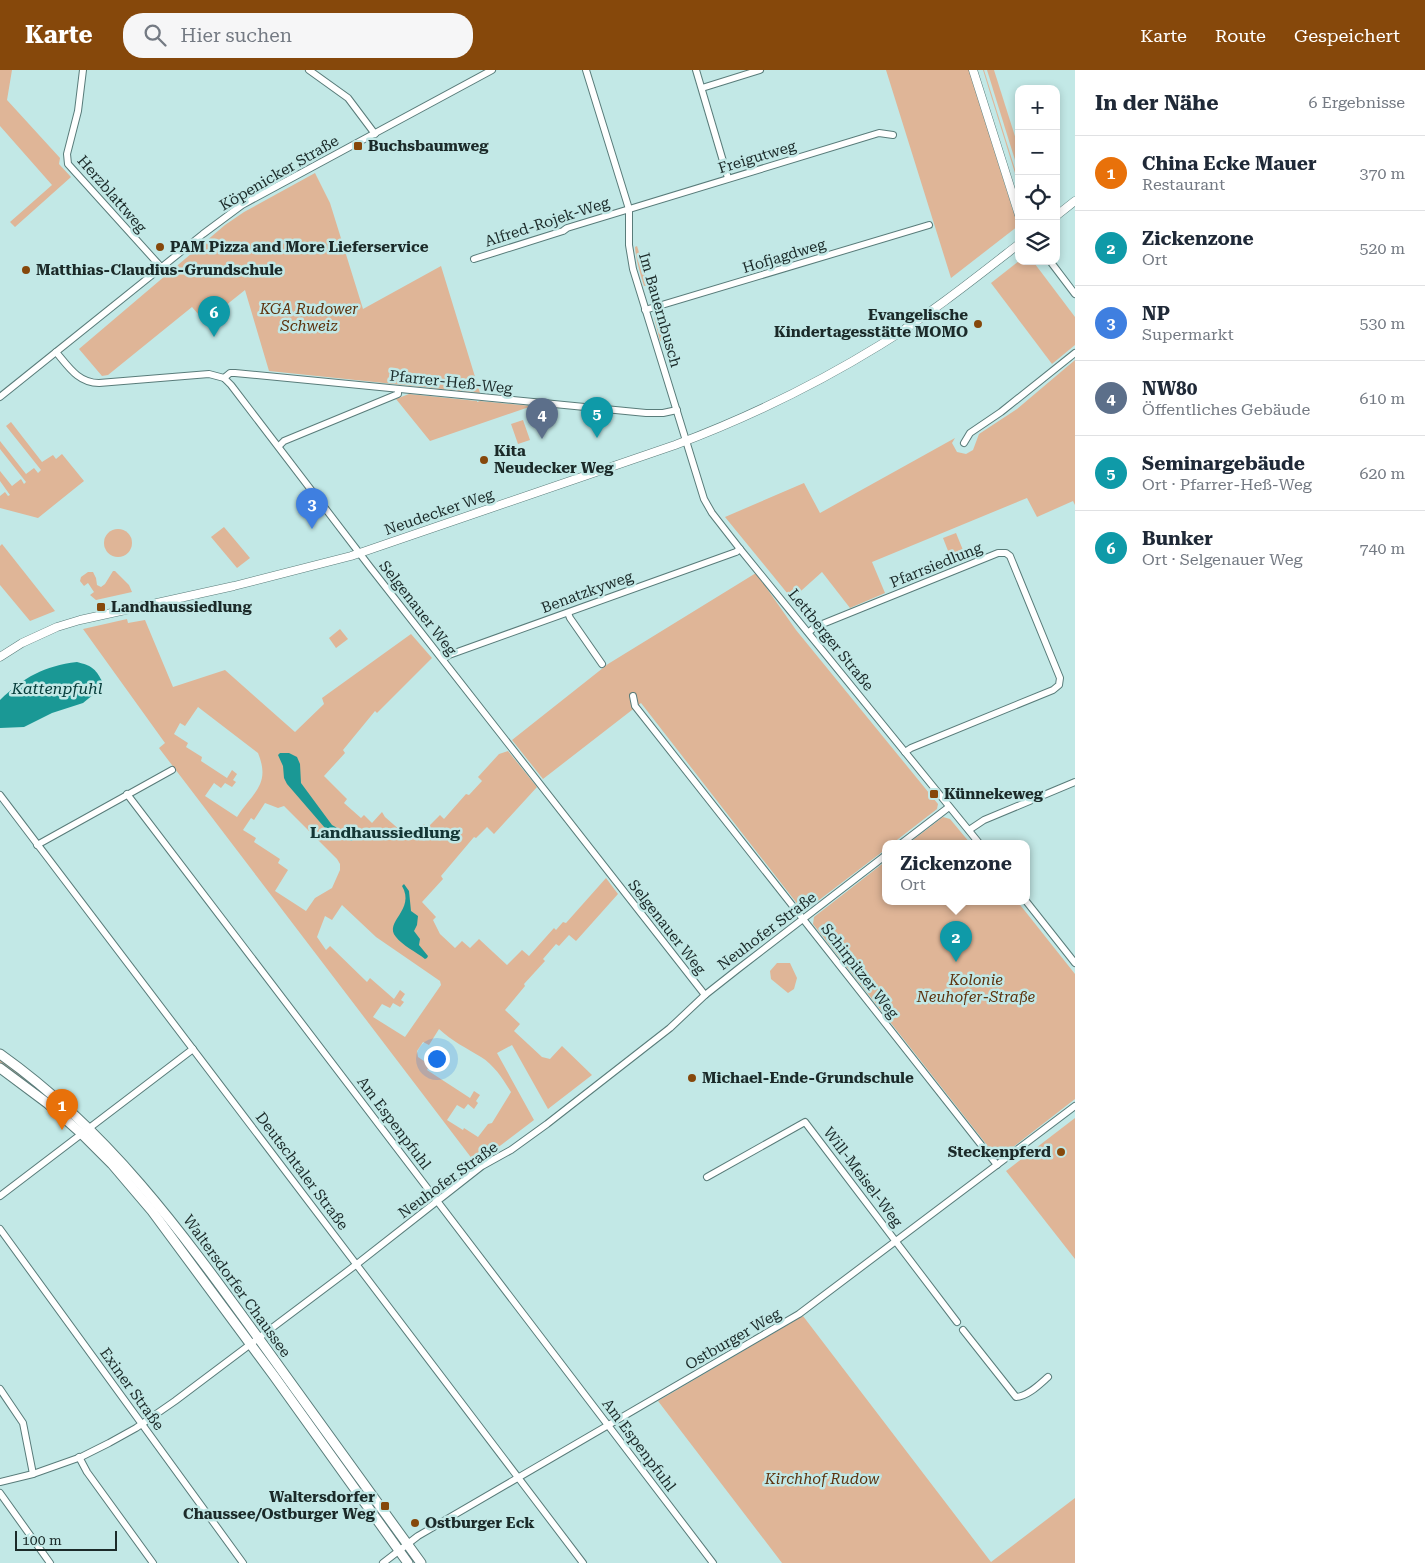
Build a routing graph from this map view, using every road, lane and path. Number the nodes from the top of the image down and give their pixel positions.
1 (83, 70) edge
2 (309, 70) edge
3 (492, 70) edge
4 (586, 70) edge
5 (696, 70) edge
6 (760, 70) edge
7 (974, 70) edge
8 (702, 88) junction
9 (375, 134) junction
10 (893, 135) dead end
11 (728, 178) junction
12 (1075, 201) edge
13 (1015, 202) edge
14 (629, 209) junction
15 (1060, 213) edge
16 (929, 225) dead end
17 (1015, 247) edge
18 (474, 259) dead end
19 (1053, 265) edge
20 (161, 268) junction
21 (1075, 294) edge
22 (645, 310) junction
23 (56, 352) junction
24 (1075, 353) edge
25 (224, 378) junction
26 (398, 389) junction
27 (0, 397) edge
28 (677, 410) junction
29 (686, 440) junction
30 (964, 443) dead end
31 (278, 446) junction
32 (740, 549) junction
33 (360, 554) junction
34 (568, 613) junction
35 (809, 632) junction
36 (0, 657) edge
37 (443, 659) junction
38 (602, 664) dead end
39 (633, 696) dead end
40 (905, 752) junction
41 (172, 770) dead end
42 (1075, 782) edge
43 (127, 794) junction
44 (0, 796) edge
45 (949, 806) junction
46 (969, 830) junction
47 (906, 840) edge
48 (977, 840) edge
49 (37, 845) junction
50 (882, 859) edge
51 (1029, 905) edge
52 (803, 919) junction
53 (1075, 964) edge
54 (705, 995) junction
55 (193, 1049) junction
56 (0, 1054) edge
57 (0, 1068) edge
58 (1075, 1106) edge
59 (85, 1131) junction
60 (997, 1165) junction
61 (707, 1177) dead end
62 (0, 1196) edge
63 (437, 1201) junction
64 (0, 1229) edge
65 (896, 1241) junction
66 (356, 1264) junction
67 (956, 1322) dead end
68 (963, 1330) dead end
69 (254, 1341) junction
70 (1048, 1376) dead end
71 (0, 1389) edge
72 (142, 1424) junction
73 (608, 1425) junction
74 (79, 1457) junction
75 (33, 1474) junction
76 (519, 1477) junction
77 (0, 1482) edge
78 (0, 1493) edge
79 (407, 1544) junction
80 (399, 1550) junction
81 (50, 1563) edge
82 (153, 1563) edge
83 (243, 1563) edge
84 (383, 1563) edge
85 (408, 1563) edge
86 (421, 1563) edge
87 (583, 1563) edge
88 (713, 1563) edge

1 - 20 street, Herzblattweg
2 - 9 street
3 - 9 street, Köpenicker Straße
4 - 14 street, Im Bauernbusch
5 - 8 street
6 - 8 street
7 - 13 street
8 - 11 street
9 - 20 street, Köpenicker Straße
10 - 11 street, Freigutweg
11 - 14 street, Freigutweg
12 - 15 street
14 - 18 street, Alfred-Rojek-Weg
14 - 22 street, Im Bauernbusch
16 - 22 street, Hofjagdweg
17 - 29 street, Neudecker Weg
19 - 21 street
20 - 23 street, Köpenicker Straße
22 - 28 street, Im Bauernbusch
23 - 25 street
23 - 27 street, Köpenicker Straße
24 - 30 street
25 - 26 street, Pfarrer-Heß-Weg
25 - 31 street, Selgenauer Weg
26 - 28 street, Pfarrer-Heß-Weg
26 - 31 street
28 - 29 street, Im Bauernbusch
29 - 32 street, Lettberger Straße
29 - 33 street, Neudecker Weg
31 - 33 street, Selgenauer Weg
32 - 34 street, Benatzkyweg
32 - 35 street, Lettberger Straße
33 - 36 street, Neudecker Weg
33 - 37 street, Selgenauer Weg
34 - 37 street, Benatzkyweg
34 - 38 street
35 - 40 street, Lettberger Straße
35 - 40 street, Pfarrsiedlung
37 - 54 street, Selgenauer Weg
39 - 52 street, Schirpitzer Weg
40 - 45 street, Lettberger Straße
41 - 43 street
42 - 46 street
43 - 49 street
43 - 63 street, Am Espenpfuhl
44 - 49 street, Deutschtaler Straße
45 - 46 street, Lettberger Straße
45 - 47 street
46 - 48 street, Lettberger Straße
49 - 55 street, Deutschtaler Straße
50 - 52 street, Neuhofer Straße
51 - 53 street
52 - 54 street, Neuhofer Straße
52 - 60 street, Schirpitzer Weg
54 - 63 street, Neuhofer Straße
55 - 59 street
55 - 66 street, Deutschtaler Straße
56 - 59 main road, Waltersdorfer Chaussee
57 - 59 main road, Waltersdorfer Chaussee
58 - 60 street, Ostburger Weg
59 - 62 street
59 - 69 main road, Waltersdorfer Chaussee
60 - 65 street, Ostburger Weg
61 - 65 street, Will-Meisel-Weg
63 - 66 street, Neuhofer Straße
63 - 73 street, Am Espenpfuhl
64 - 72 street, Exiner Straße
65 - 67 street
65 - 73 street, Ostburger Weg
66 - 69 street, Neuhofer Straße
66 - 76 street, Deutschtaler Straße
68 - 70 street
69 - 72 street, Neuhofer Straße
69 - 79 main road, Waltersdorfer Chaussee
69 - 80 main road, Waltersdorfer Chaussee
71 - 75 street
72 - 74 street, Neuhofer Straße
72 - 83 street, Exiner Straße
73 - 76 street, Ostburger Weg
73 - 88 street, Am Espenpfuhl
74 - 75 street, Neuhofer Straße
74 - 82 street
75 - 77 street, Neuhofer Straße
76 - 79 street, Ostburger Weg
76 - 87 street, Deutschtaler Straße
78 - 81 street
79 - 80 street, Ostburger Weg
79 - 86 main road, Waltersdorfer Chaussee
80 - 84 street, Ostburger Weg
80 - 85 main road, Waltersdorfer Chaussee

